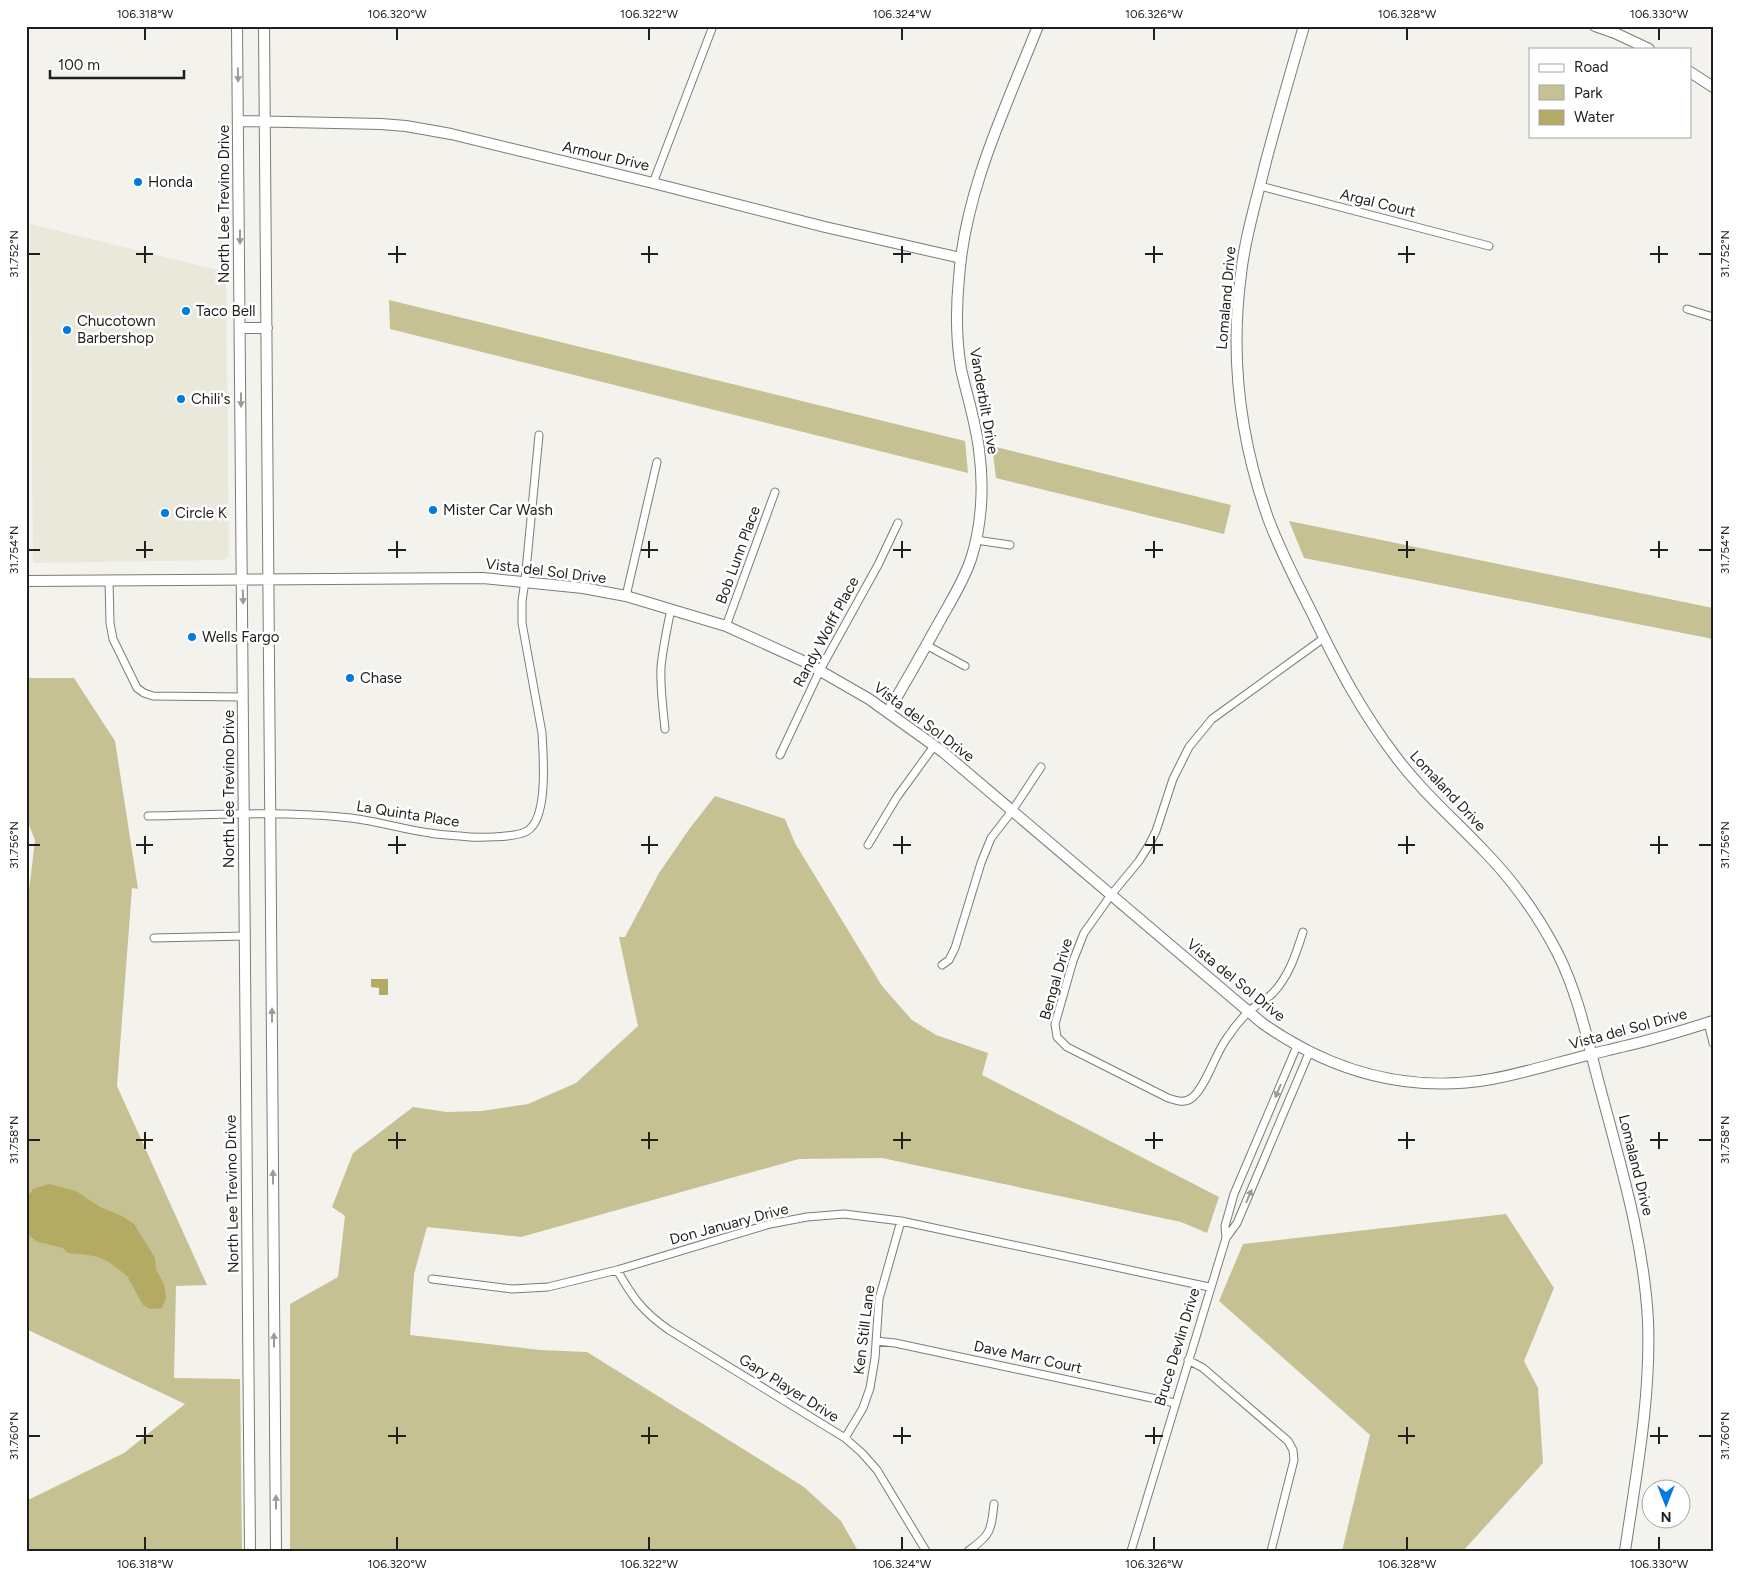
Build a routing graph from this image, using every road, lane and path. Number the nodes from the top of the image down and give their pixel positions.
1 (237, 26) edge
2 (264, 26) edge
3 (713, 26) edge
4 (1038, 26) edge
5 (1304, 26) edge
6 (1595, 26) edge
7 (1647, 48) edge
8 (1692, 73) edge
9 (1713, 87) edge
10 (239, 121) junction
11 (265, 121) junction
12 (653, 183) junction
13 (1260, 186) junction
14 (1489, 246) dead end
15 (960, 258) junction
16 (1687, 309) dead end
17 (1713, 317) edge
18 (241, 328) junction
19 (266, 328) junction
20 (539, 436) dead end
21 (657, 462) dead end
22 (775, 492) dead end
23 (898, 523) dead end
24 (976, 540) junction
25 (1010, 545) dead end
26 (242, 579) junction
27 (109, 580) junction
28 (268, 580) junction
29 (26, 581) edge
30 (525, 581) junction
31 (626, 596) junction
32 (671, 609) junction
33 (726, 626) junction
34 (1324, 638) junction
35 (926, 645) junction
36 (964, 666) dead end
37 (820, 670) junction
38 (243, 697) junction
39 (888, 712) junction
40 (665, 729) dead end
41 (934, 746) junction
42 (780, 755) dead end
43 (1041, 767) dead end
44 (1012, 811) junction
45 (270, 814) junction
46 (244, 815) junction
47 (148, 816) dead end
48 (868, 845) dead end
49 (1111, 895) junction
50 (1303, 932) dead end
51 (246, 936) junction
52 (154, 938) dead end
53 (942, 965) dead end
54 (1248, 1012) junction
55 (1710, 1022) edge
56 (1713, 1043) edge
57 (1297, 1046) junction
58 (1309, 1053) junction
59 (1591, 1054) junction
60 (901, 1221) junction
61 (1226, 1238) junction
62 (617, 1270) junction
63 (432, 1279) dead end
64 (1209, 1287) junction
65 (876, 1341) junction
66 (1188, 1360) junction
67 (1174, 1403) junction
68 (845, 1438) junction
69 (994, 1504) dead end
70 (250, 1551) edge
71 (276, 1551) edge
72 (926, 1551) edge
73 (968, 1551) edge
74 (1131, 1551) edge
75 (1271, 1551) edge
76 (1625, 1551) edge

1 -> 10 main road, North Lee Trevino Drive
2 - 11 main road
3 - 12 street
4 - 15 main road, Vanderbilt Drive
5 - 13 main road, Lomaland Drive
6 - 7 main road
8 - 9 main road
10 - 11 main road, Armour Drive
10 -> 18 main road, North Lee Trevino Drive
11 - 12 main road, Armour Drive
11 - 19 main road
12 - 15 main road, Armour Drive
13 - 14 street, Argal Court
13 - 34 main road, Lomaland Drive
15 - 24 main road, Vanderbilt Drive
16 - 17 street
18 - 19 main road
18 -> 26 main road, North Lee Trevino Drive
19 - 28 main road
20 - 30 street, La Quinta Place
21 - 31 street
22 - 33 street, Bob Lunn Place
23 - 37 street, Randy Wolff Place
24 - 25 street
24 - 35 main road, Vanderbilt Drive
26 - 27 main road, Vista del Sol Drive
26 - 28 main road, Vista del Sol Drive
26 -> 38 main road, North Lee Trevino Drive
27 - 29 main road, Vista del Sol Drive
27 - 38 street
28 - 30 main road, Vista del Sol Drive
28 - 45 main road
30 - 31 main road, Vista del Sol Drive
30 - 45 street, La Quinta Place
31 - 32 main road, Vista del Sol Drive
32 - 33 main road, Vista del Sol Drive
32 - 40 street
33 - 37 main road, Vista del Sol Drive
34 - 49 street, Bengal Drive
34 - 59 main road, Lomaland Drive
35 - 36 street
35 - 39 main road, Vanderbilt Drive
37 - 39 main road, Vista del Sol Drive
37 - 42 street, Randy Wolff Place
38 - 46 main road, North Lee Trevino Drive
39 - 41 main road, Vista del Sol Drive
41 - 44 main road, Vista del Sol Drive
41 - 48 street
43 - 44 street
44 - 49 main road, Vista del Sol Drive
44 - 53 street
45 - 46 street, La Quinta Place
71 -> 45 main road
46 - 47 street, La Quinta Place
46 - 51 main road, North Lee Trevino Drive
49 - 54 main road, Vista del Sol Drive
49 - 54 street, Bengal Drive
50 - 54 street, Bengal Drive
51 - 52 street
51 - 70 main road, North Lee Trevino Drive
54 - 57 main road, Vista del Sol Drive
55 - 56 street
55 - 59 main road, Vista del Sol Drive
57 - 58 main road, Vista del Sol Drive
57 -> 61 street, Bruce Devlin Drive
58 - 59 main road, Vista del Sol Drive
61 -> 58 street, Bruce Devlin Drive
59 - 76 main road, Lomaland Drive
60 - 62 street, Don January Drive
60 - 64 street, Don January Drive
60 - 65 street, Ken Still Lane
61 - 64 street, Bruce Devlin Drive
62 - 63 street, Don January Drive
62 - 68 street, Gary Player Drive
64 - 66 street, Bruce Devlin Drive
65 - 67 street, Dave Marr Court
65 - 68 street, Ken Still Lane
66 - 67 street, Bruce Devlin Drive
66 - 75 street
67 - 74 street, Bruce Devlin Drive
68 - 72 street, Gary Player Drive
69 - 73 street

